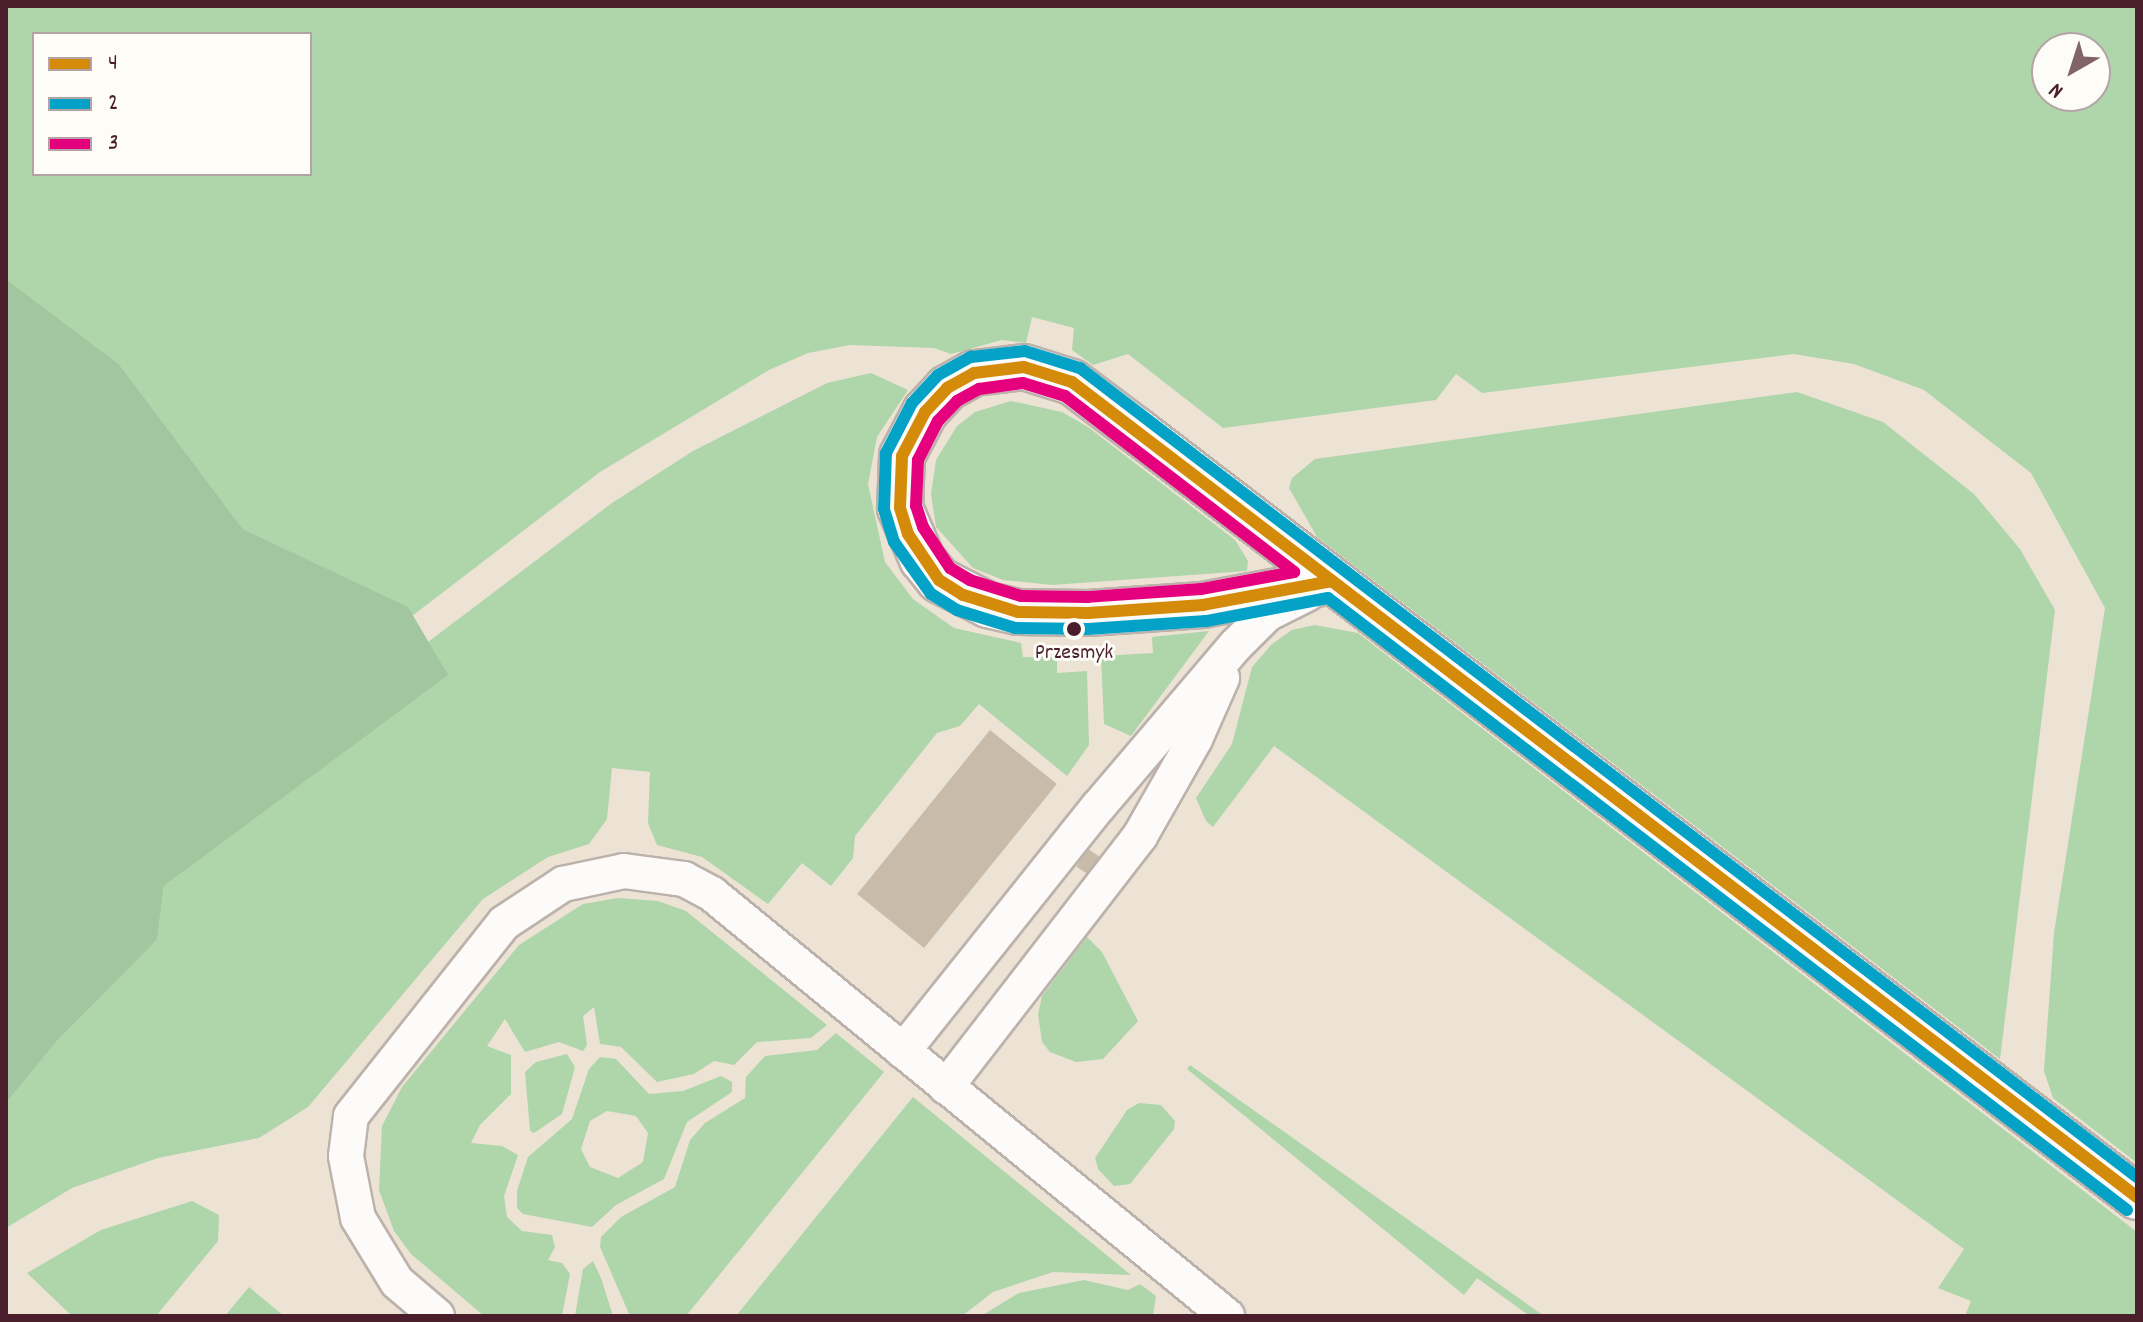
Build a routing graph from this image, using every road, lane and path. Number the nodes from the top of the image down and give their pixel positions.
1 (1332, 581) junction
2 (1236, 645) junction
3 (903, 1051) junction
4 (946, 1087) junction
5 (2137, 1197) edge
6 (437, 1316) edge
7 (1227, 1316) edge

1 - 1 street
1 - 2 lane
1 - 5 street
2 - 3 lane
2 - 4 lane
3 - 4 lane
3 - 6 lane
4 - 7 lane

